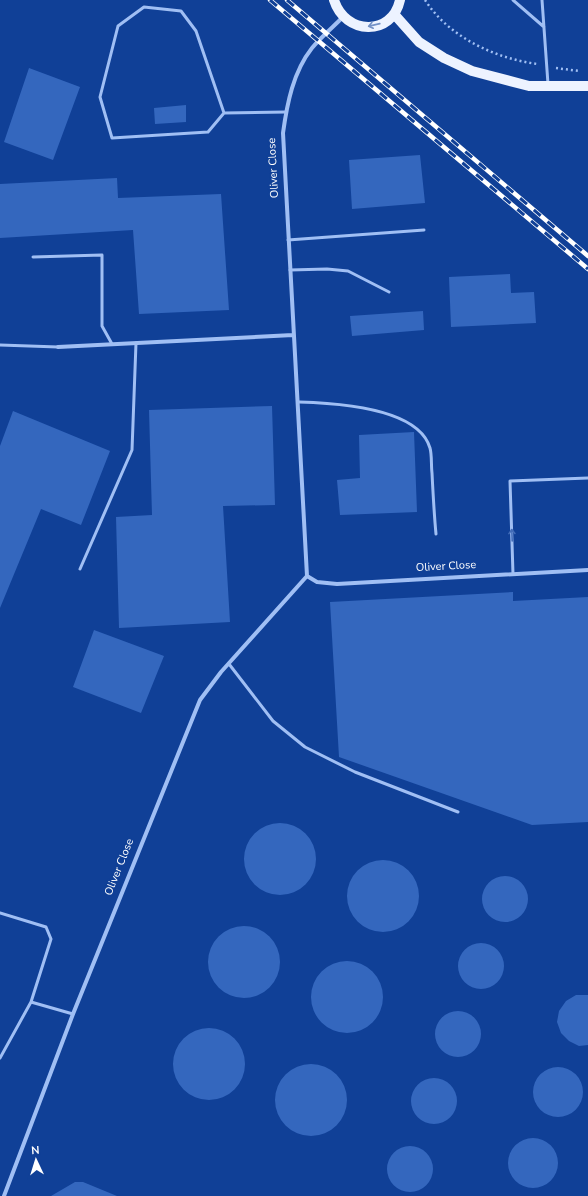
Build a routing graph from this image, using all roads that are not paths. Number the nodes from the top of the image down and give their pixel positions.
1 (334, 0) edge
2 (400, 0) edge
3 (513, 0) edge
4 (542, 0) edge
5 (394, 14) junction
6 (343, 17) junction
7 (544, 27) junction
8 (588, 86) edge
9 (548, 87) junction
10 (286, 112) junction
11 (224, 113) junction
12 (424, 230) dead end
13 (288, 240) junction
14 (33, 257) dead end
15 (290, 270) junction
16 (389, 292) dead end
17 (293, 336) junction
18 (136, 343) junction
19 (112, 344) junction
20 (0, 345) edge
21 (58, 347) joint
22 (299, 402) junction
23 (588, 478) edge
24 (436, 534) dead end
25 (80, 569) dead end
26 (588, 570) edge
27 (513, 574) junction
28 (307, 576) junction
29 (229, 664) junction
30 (458, 812) dead end
31 (0, 913) edge
32 (31, 1002) junction
33 (73, 1014) junction
34 (0, 1058) edge
35 (4, 1196) edge

1 - 6 main road
2 - 5 main road
3 - 7 lane
4 - 7 lane
5 -> 6 main road
5 - 9 main road
6 - 10 street, Oliver Close
7 - 9 lane
8 - 9 main road
10 - 11 lane
10 - 13 street, Oliver Close
11 - 11 lane
12 - 13 lane
13 - 15 street, Oliver Close
14 - 19 lane
15 - 16 lane
15 - 17 street, Oliver Close
17 - 18 street
17 - 22 street, Oliver Close
18 - 19 street
18 - 25 lane
19 - 21 street
20 - 21 lane
22 - 24 lane
22 - 28 street, Oliver Close
27 -> 23 lane
26 - 27 street, Oliver Close
27 - 28 street, Oliver Close
28 - 29 street, Oliver Close
29 - 30 lane
29 - 33 street, Oliver Close
31 - 32 lane
32 - 33 lane
32 - 34 lane
33 - 35 street, Oliver Close

